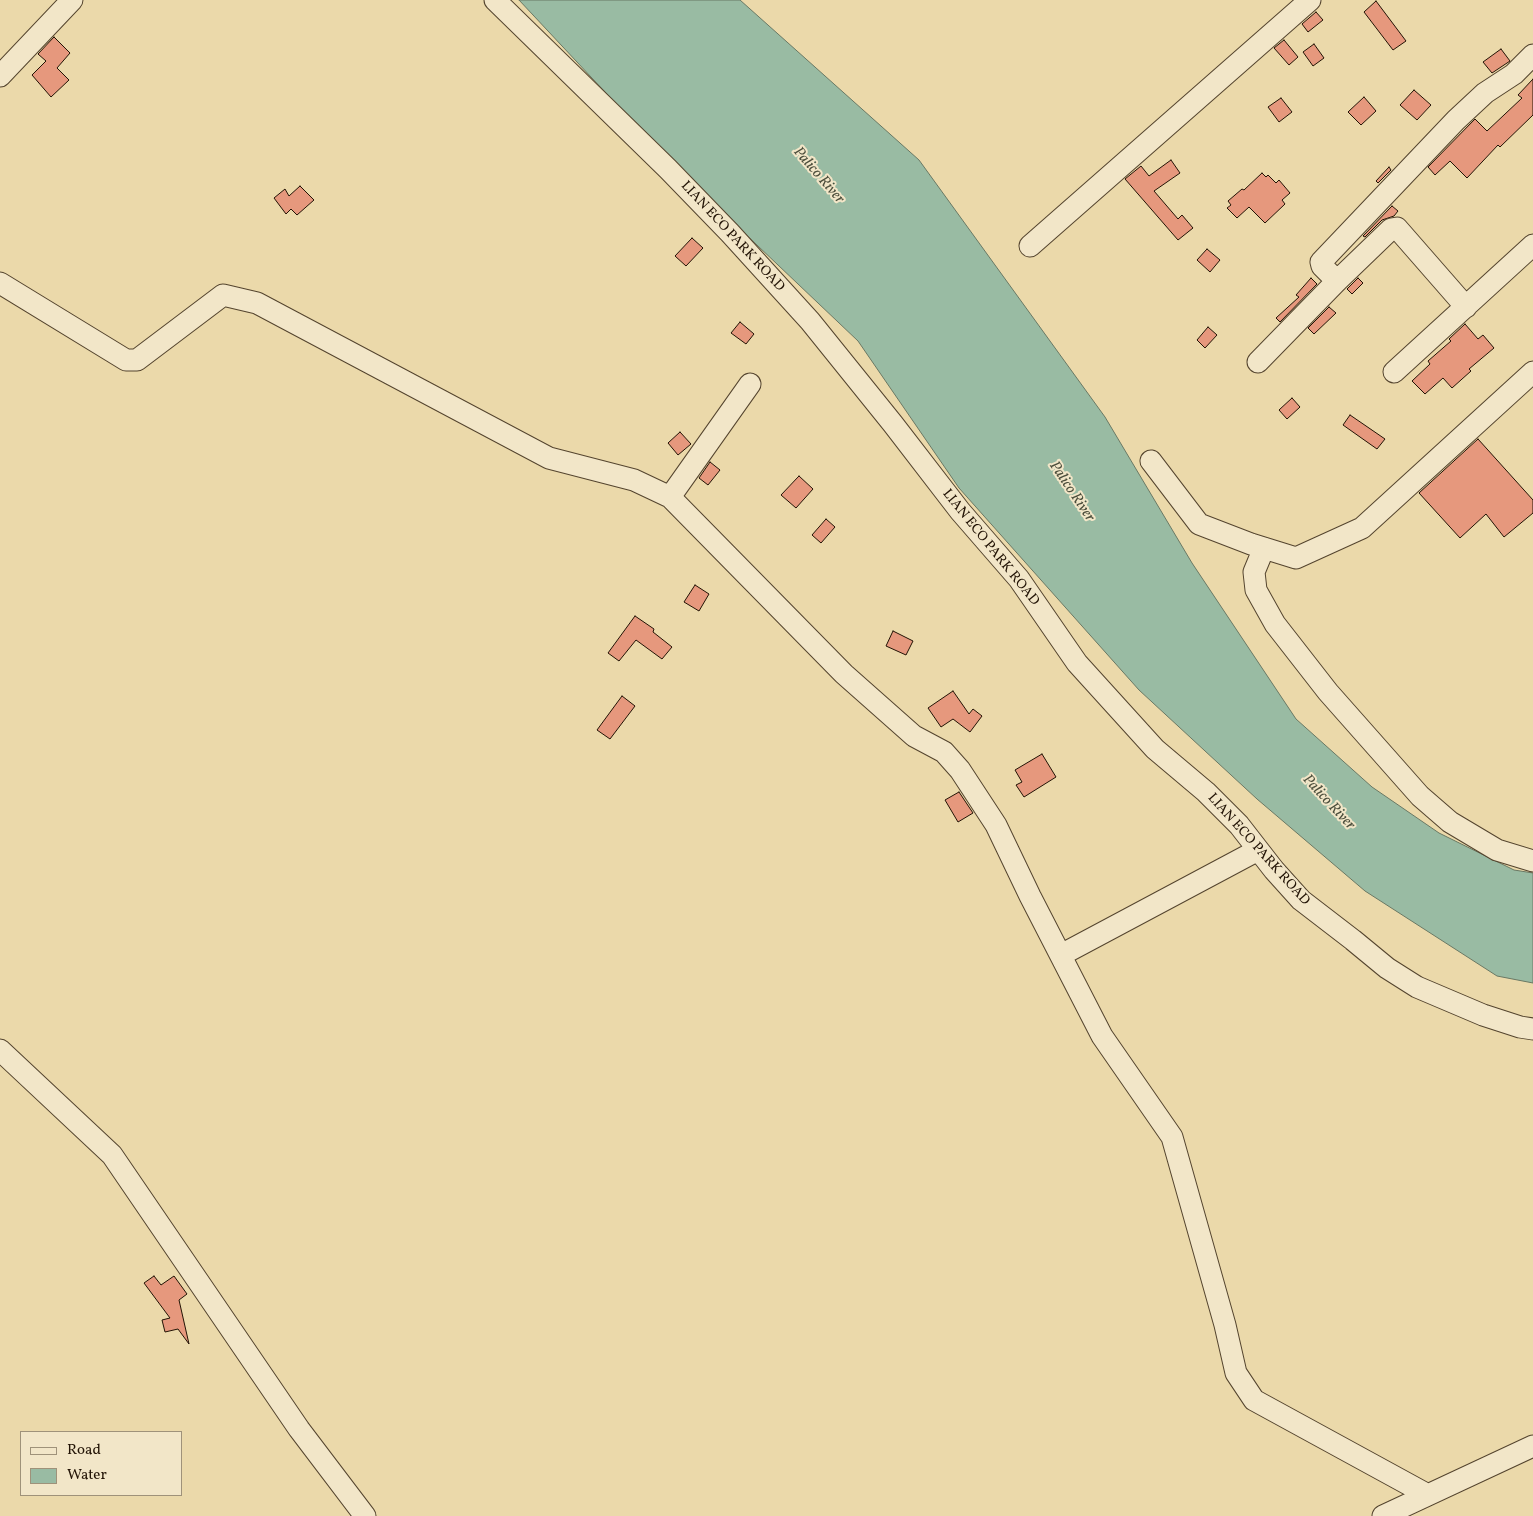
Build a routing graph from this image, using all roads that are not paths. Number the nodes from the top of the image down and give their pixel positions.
1 (72, 0) edge
2 (494, 0) edge
3 (1310, 0) edge
4 (1533, 55) edge
5 (0, 76) edge
6 (1533, 245) edge
7 (1030, 246) dead end
8 (1337, 281) junction
9 (0, 283) edge
10 (1466, 307) junction
11 (1258, 362) dead end
12 (1394, 372) dead end
13 (1533, 372) edge
14 (750, 384) dead end
15 (1151, 461) dead end
16 (670, 497) junction
17 (1264, 548) junction
18 (1258, 850) junction
19 (1533, 860) edge
20 (1061, 955) junction
21 (1533, 1029) edge
22 (0, 1050) edge
23 (1533, 1446) edge
24 (1428, 1494) junction
25 (365, 1516) edge
26 (1383, 1516) edge

1 - 5 street
2 - 18 street, LIAN ECO PARK ROAD
3 - 7 street
4 - 8 street
6 - 10 street
8 - 10 street
8 - 11 street
9 - 16 street
10 - 12 street
13 - 17 street
14 - 16 street
15 - 17 street
16 - 20 street
17 - 19 street
18 - 20 street
18 - 21 street, LIAN ECO PARK ROAD
20 - 24 street
22 - 25 street
23 - 24 street
24 - 26 street

